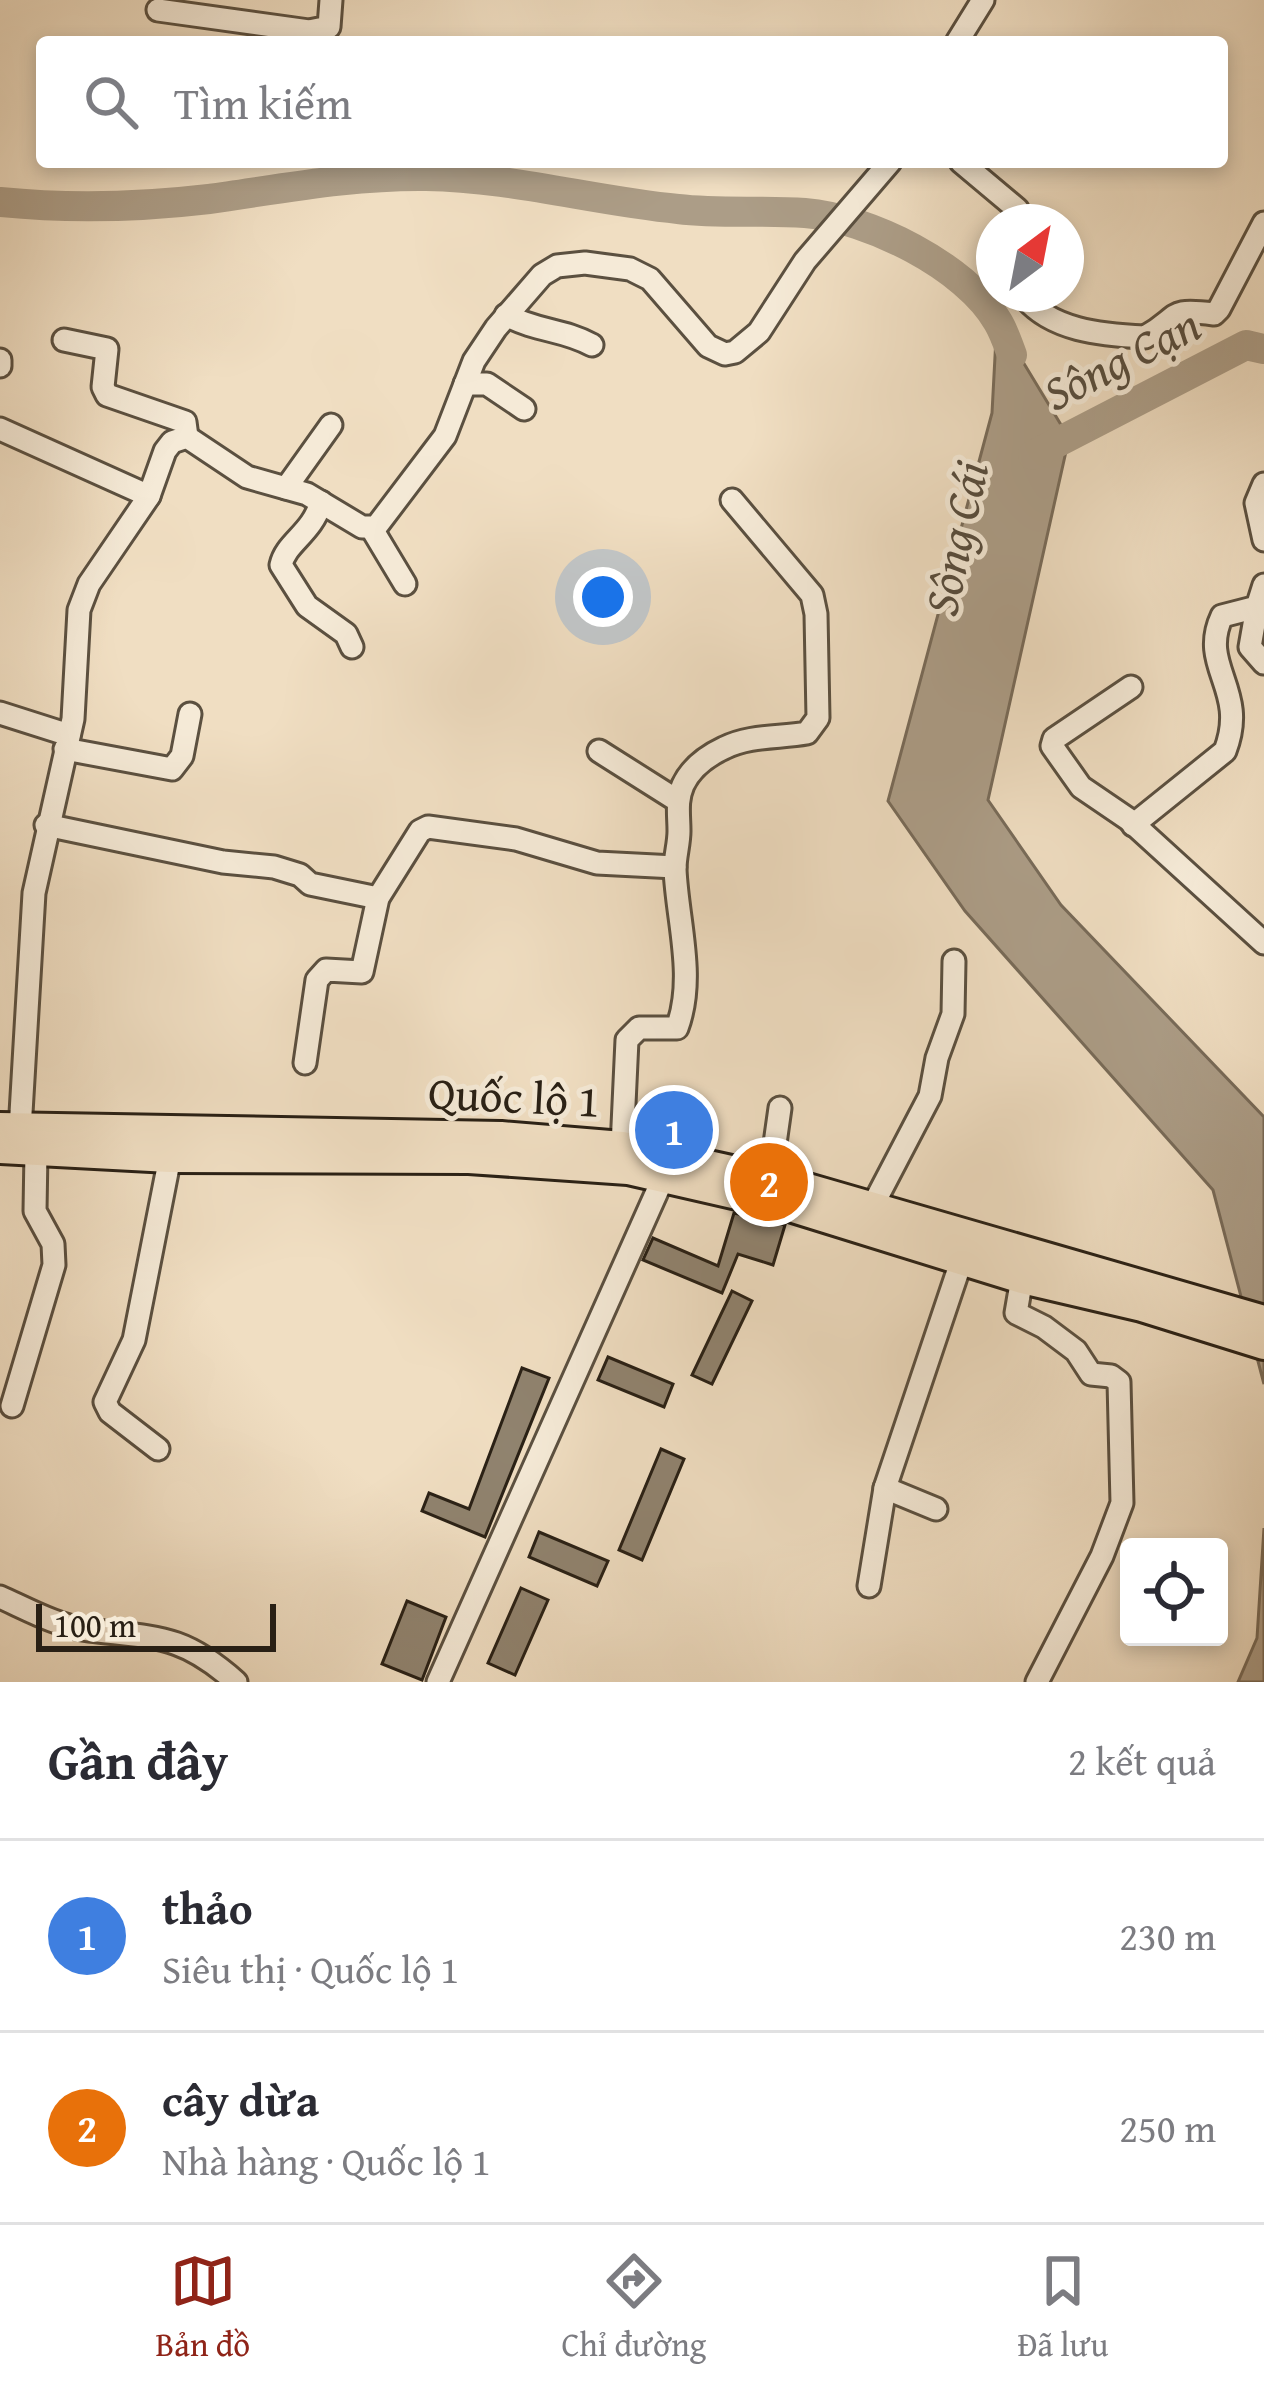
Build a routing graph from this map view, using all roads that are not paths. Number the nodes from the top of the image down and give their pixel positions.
1 (331, 0) edge
2 (983, 0) edge
3 (158, 10) dead end
4 (961, 36) edge
5 (885, 168) edge
6 (967, 168) edge
7 (1013, 204) edge
8 (1264, 223) edge
9 (1042, 312) edge
10 (506, 315) junction
11 (64, 340) dead end
12 (592, 346) dead end
13 (465, 384) junction
14 (524, 409) dead end
15 (331, 425) dead end
16 (0, 429) edge
17 (187, 437) junction
18 (1264, 484) edge
19 (286, 488) junction
20 (149, 496) junction
21 (732, 500) dead end
22 (321, 502) junction
23 (372, 529) junction
24 (1264, 540) edge
25 (405, 584) dead end
26 (1261, 596) edge
27 (352, 647) dead end
28 (1264, 663) edge
29 (1131, 687) dead end
30 (0, 712) edge
31 (190, 714) dead end
32 (67, 742) junction
33 (599, 751) dead end
34 (678, 801) junction
35 (46, 825) junction
36 (1133, 825) junction
37 (675, 867) junction
38 (378, 898) junction
39 (1264, 944) edge
40 (954, 961) dead end
41 (305, 1063) dead end
42 (780, 1108) dead end
43 (14, 1139) edge
44 (622, 1147) junction
45 (170, 1157) junction
46 (664, 1176) junction
47 (770, 1179) junction
48 (872, 1207) junction
49 (962, 1259) junction
50 (1022, 1278) junction
51 (1146, 1296) junction
52 (1264, 1322) edge
53 (1264, 1345) edge
54 (13, 1406) dead end
55 (158, 1449) dead end
56 (885, 1488) junction
57 (936, 1509) dead end
58 (869, 1586) dead end
59 (0, 1597) edge
60 (236, 1682) edge
61 (438, 1682) edge
62 (1037, 1682) edge

1 - 3 street
2 - 4 street
5 - 10 street
6 - 7 street
8 - 9 street
10 - 12 street
10 - 13 street
11 - 17 street
13 - 14 street
13 - 23 street
15 - 19 street
16 - 20 street
17 - 19 street
17 - 20 street
18 - 24 street
19 - 22 street
20 - 32 street
21 - 34 street
22 - 23 street
22 - 27 street
23 - 25 street
26 - 28 street
26 - 36 street
29 - 36 street
30 - 32 street
31 - 32 street
32 - 35 street
33 - 34 street
34 - 37 street
35 - 38 street
35 - 43 street
36 - 39 street
37 - 38 street
37 - 44 street
38 - 41 street
40 - 48 street
42 - 47 street
43 - 44 highway, Quốc lộ 1
43 - 45 highway, Quốc lộ 1
43 - 54 street
44 - 47 highway, Quốc lộ 1
45 - 46 highway, Quốc lộ 1
45 - 55 street
46 - 49 highway, Quốc lộ 1
46 - 61 street
47 - 48 highway, Quốc lộ 1
48 - 51 highway, Quốc lộ 1
49 - 50 highway, Quốc lộ 1
49 - 56 street
50 - 51 highway, Quốc lộ 1
50 - 62 street
51 - 52 highway
51 - 53 highway
56 - 57 street
56 - 58 street
59 - 60 street

